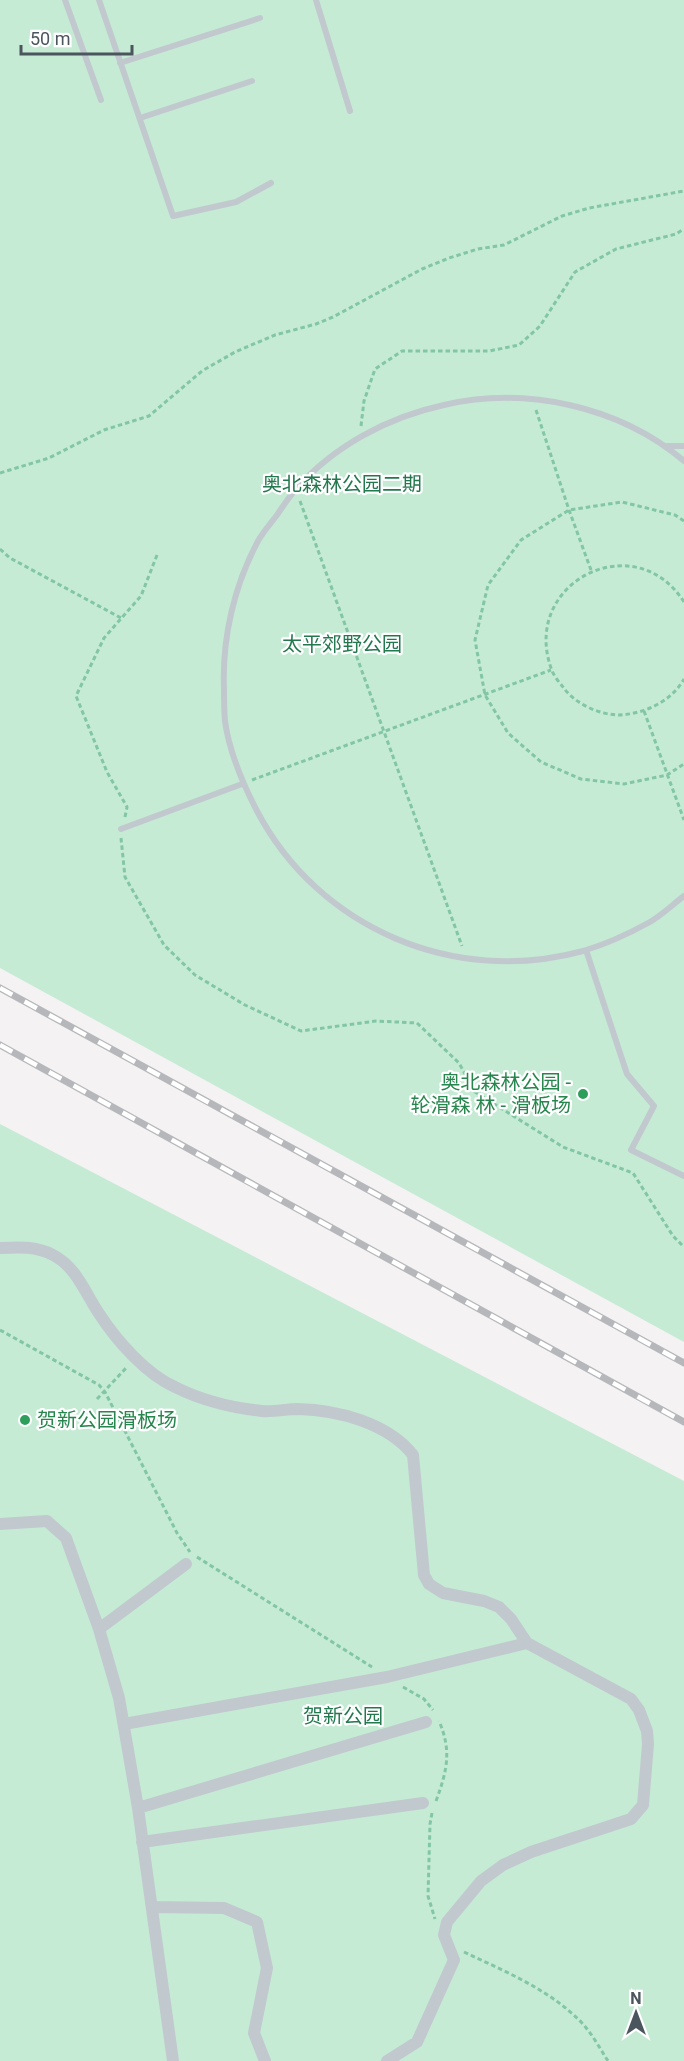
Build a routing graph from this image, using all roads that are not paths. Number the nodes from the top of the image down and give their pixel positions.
1 (65, 0) edge
2 (99, 0) edge
3 (316, 0) edge
4 (260, 18) dead end
5 (120, 63) junction
6 (252, 81) dead end
7 (101, 100) dead end
8 (350, 111) dead end
9 (140, 118) junction
10 (271, 183) dead end
11 (666, 446) junction
12 (684, 446) edge
13 (684, 461) edge
14 (242, 784) junction
15 (121, 830) road end
16 (684, 896) edge
17 (586, 950) junction
18 (684, 1176) edge
19 (0, 1248) edge
20 (0, 1524) edge
21 (186, 1564) dead end
22 (99, 1629) junction
23 (527, 1643) junction
24 (426, 1722) dead end
25 (124, 1724) junction
26 (423, 1803) dead end
27 (138, 1808) junction
28 (142, 1842) junction
29 (152, 1907) junction
30 (172, 2061) edge
31 (265, 2061) edge
32 (387, 2061) edge

1 - 7 lane
2 - 5 lane
3 - 8 lane
4 - 5 lane
5 - 9 lane
6 - 9 lane
9 - 10 lane
11 - 12 lane
11 - 13 lane
11 - 14 lane
14 - 15 lane
14 - 17 lane
16 - 17 lane
17 - 18 lane
19 - 23 street
20 - 22 street
21 - 22 street
22 - 25 street
23 - 25 street
23 - 32 street
24 - 27 street
25 - 27 street
26 - 28 street
27 - 28 street
28 - 29 street
29 - 30 street
29 - 31 street

